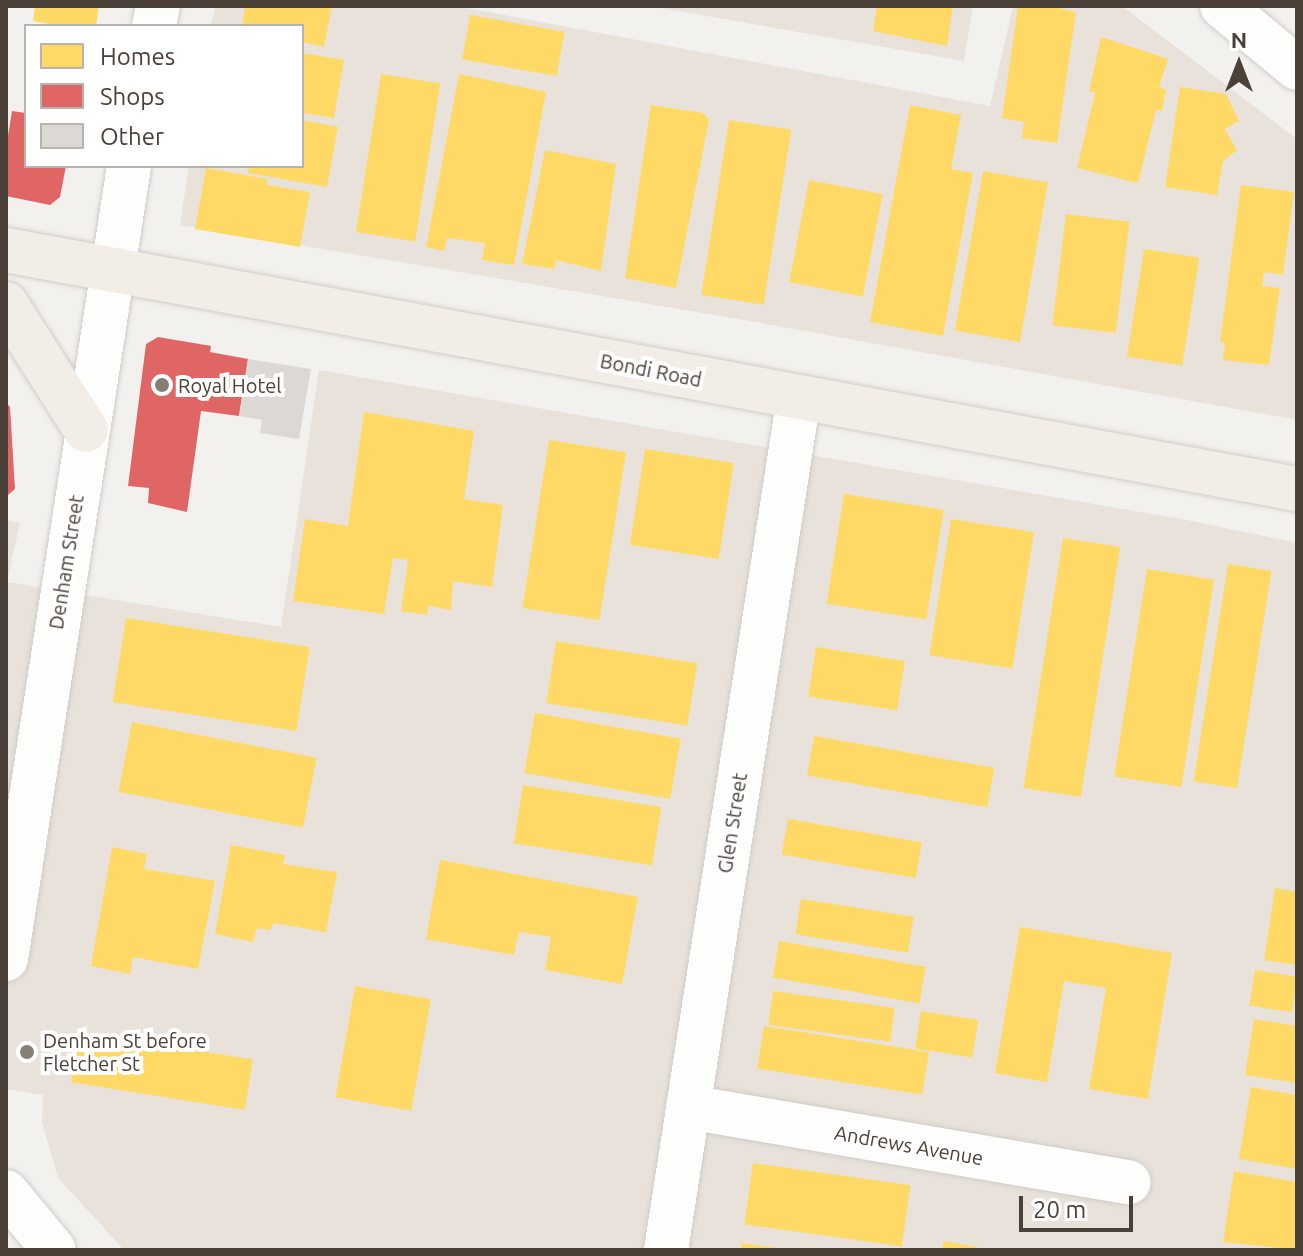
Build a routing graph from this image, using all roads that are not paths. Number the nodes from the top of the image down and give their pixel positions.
1 (1222, 6) edge
2 (1297, 68) edge
3 (129, 168) edge
4 (6, 250) edge
5 (111, 270) junction
6 (6, 304) edge
7 (799, 397) junction
8 (86, 430) junction
9 (1297, 489) edge
10 (6, 959) edge
11 (688, 1107) junction
12 (1129, 1182) dead end
13 (6, 1192) edge
14 (54, 1250) edge
15 (666, 1250) edge

1 - 2 street
3 - 5 street, Denham Street
4 - 5 main road, Bondi Road
5 - 7 main road, Bondi Road
5 - 8 street, Denham Street
6 - 8 main road
7 - 9 main road, Bondi Road
7 - 11 street, Glen Street
8 - 10 street, Denham Street
11 - 12 street, Andrews Avenue
11 - 15 street, Glen Street
13 - 14 street

